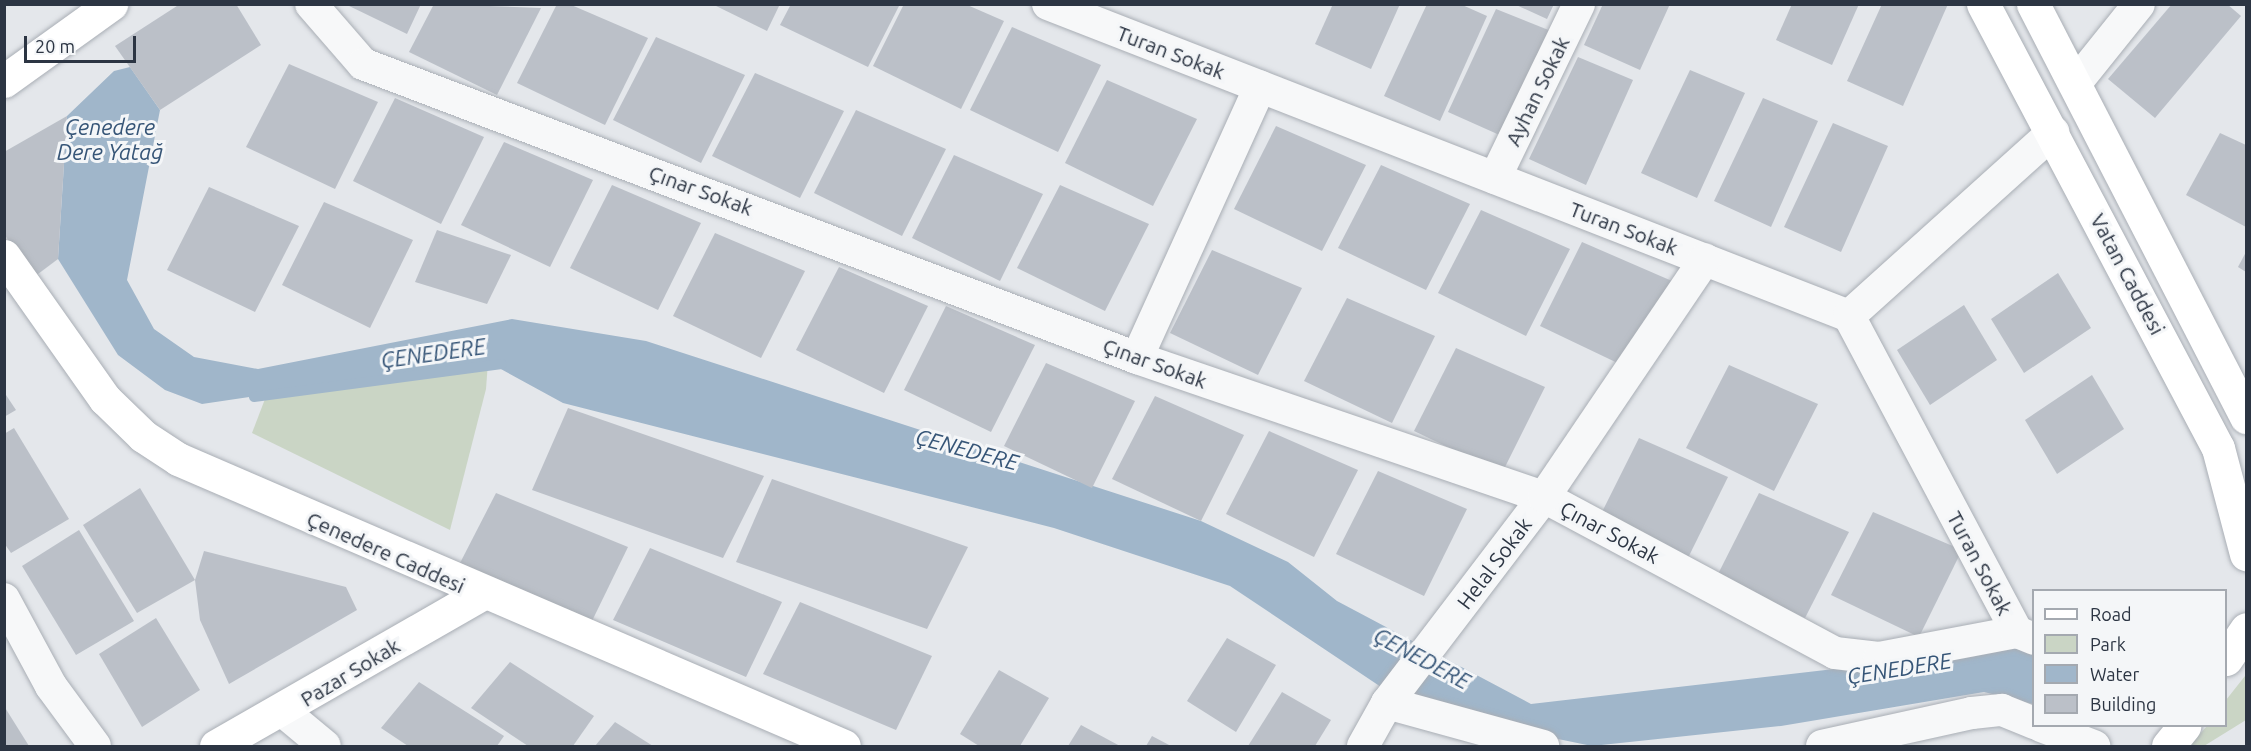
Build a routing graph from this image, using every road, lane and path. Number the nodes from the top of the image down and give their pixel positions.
1 (310, 4) edge
2 (1048, 4) edge
3 (1579, 4) edge
4 (1983, 4) edge
5 (2033, 4) edge
6 (2139, 4) edge
7 (94, 10) edge
8 (4, 81) edge
9 (2075, 84) junction
10 (1260, 87) junction
11 (2053, 132) junction
12 (1495, 178) junction
13 (4, 256) edge
14 (1705, 259) junction
15 (1849, 316) junction
16 (1137, 358) junction
17 (2247, 417) edge
18 (1544, 497) junction
19 (2247, 554) edge
20 (481, 594) junction
21 (4, 599) edge
22 (2247, 629) edge
23 (2025, 635) edge
24 (2227, 659) edge
25 (1387, 703) junction
26 (284, 712) junction
27 (2032, 722) edge
28 (2044, 727) edge
29 (2183, 727) edge
30 (95, 747) edge
31 (216, 747) edge
32 (325, 747) edge
33 (844, 747) edge
34 (1363, 747) edge
35 (1543, 747) edge
36 (1822, 747) edge
37 (2094, 747) edge
38 (2168, 747) edge

1 - 16 street, Çınar Sokak
2 - 10 street, Turan Sokak
3 - 12 street, Ayhan Sokak
4 - 11 street, Vatan Caddesi
5 - 9 street, Vatan Caddesi
6 - 9 street
7 - 8 street
9 - 17 street, Vatan Caddesi
10 - 12 street, Turan Sokak
10 - 16 street
11 - 15 street
11 - 19 street, Vatan Caddesi
12 - 14 street, Turan Sokak
13 - 20 street, Çenedere Caddesi
14 - 15 street, Turan Sokak
14 - 18 street, Helal Sokak
15 - 23 street, Turan Sokak
16 - 18 street, Çınar Sokak
18 - 23 street, Çınar Sokak
18 - 25 street, Helal Sokak
20 - 26 street, Pazar Sokak
20 - 33 street, Çenedere Caddesi
21 - 30 street
22 - 24 street
25 - 34 street, Helal Sokak
25 - 35 street
26 - 31 street, Pazar Sokak
26 - 32 street
27 - 36 street
28 - 37 street
29 - 38 street

